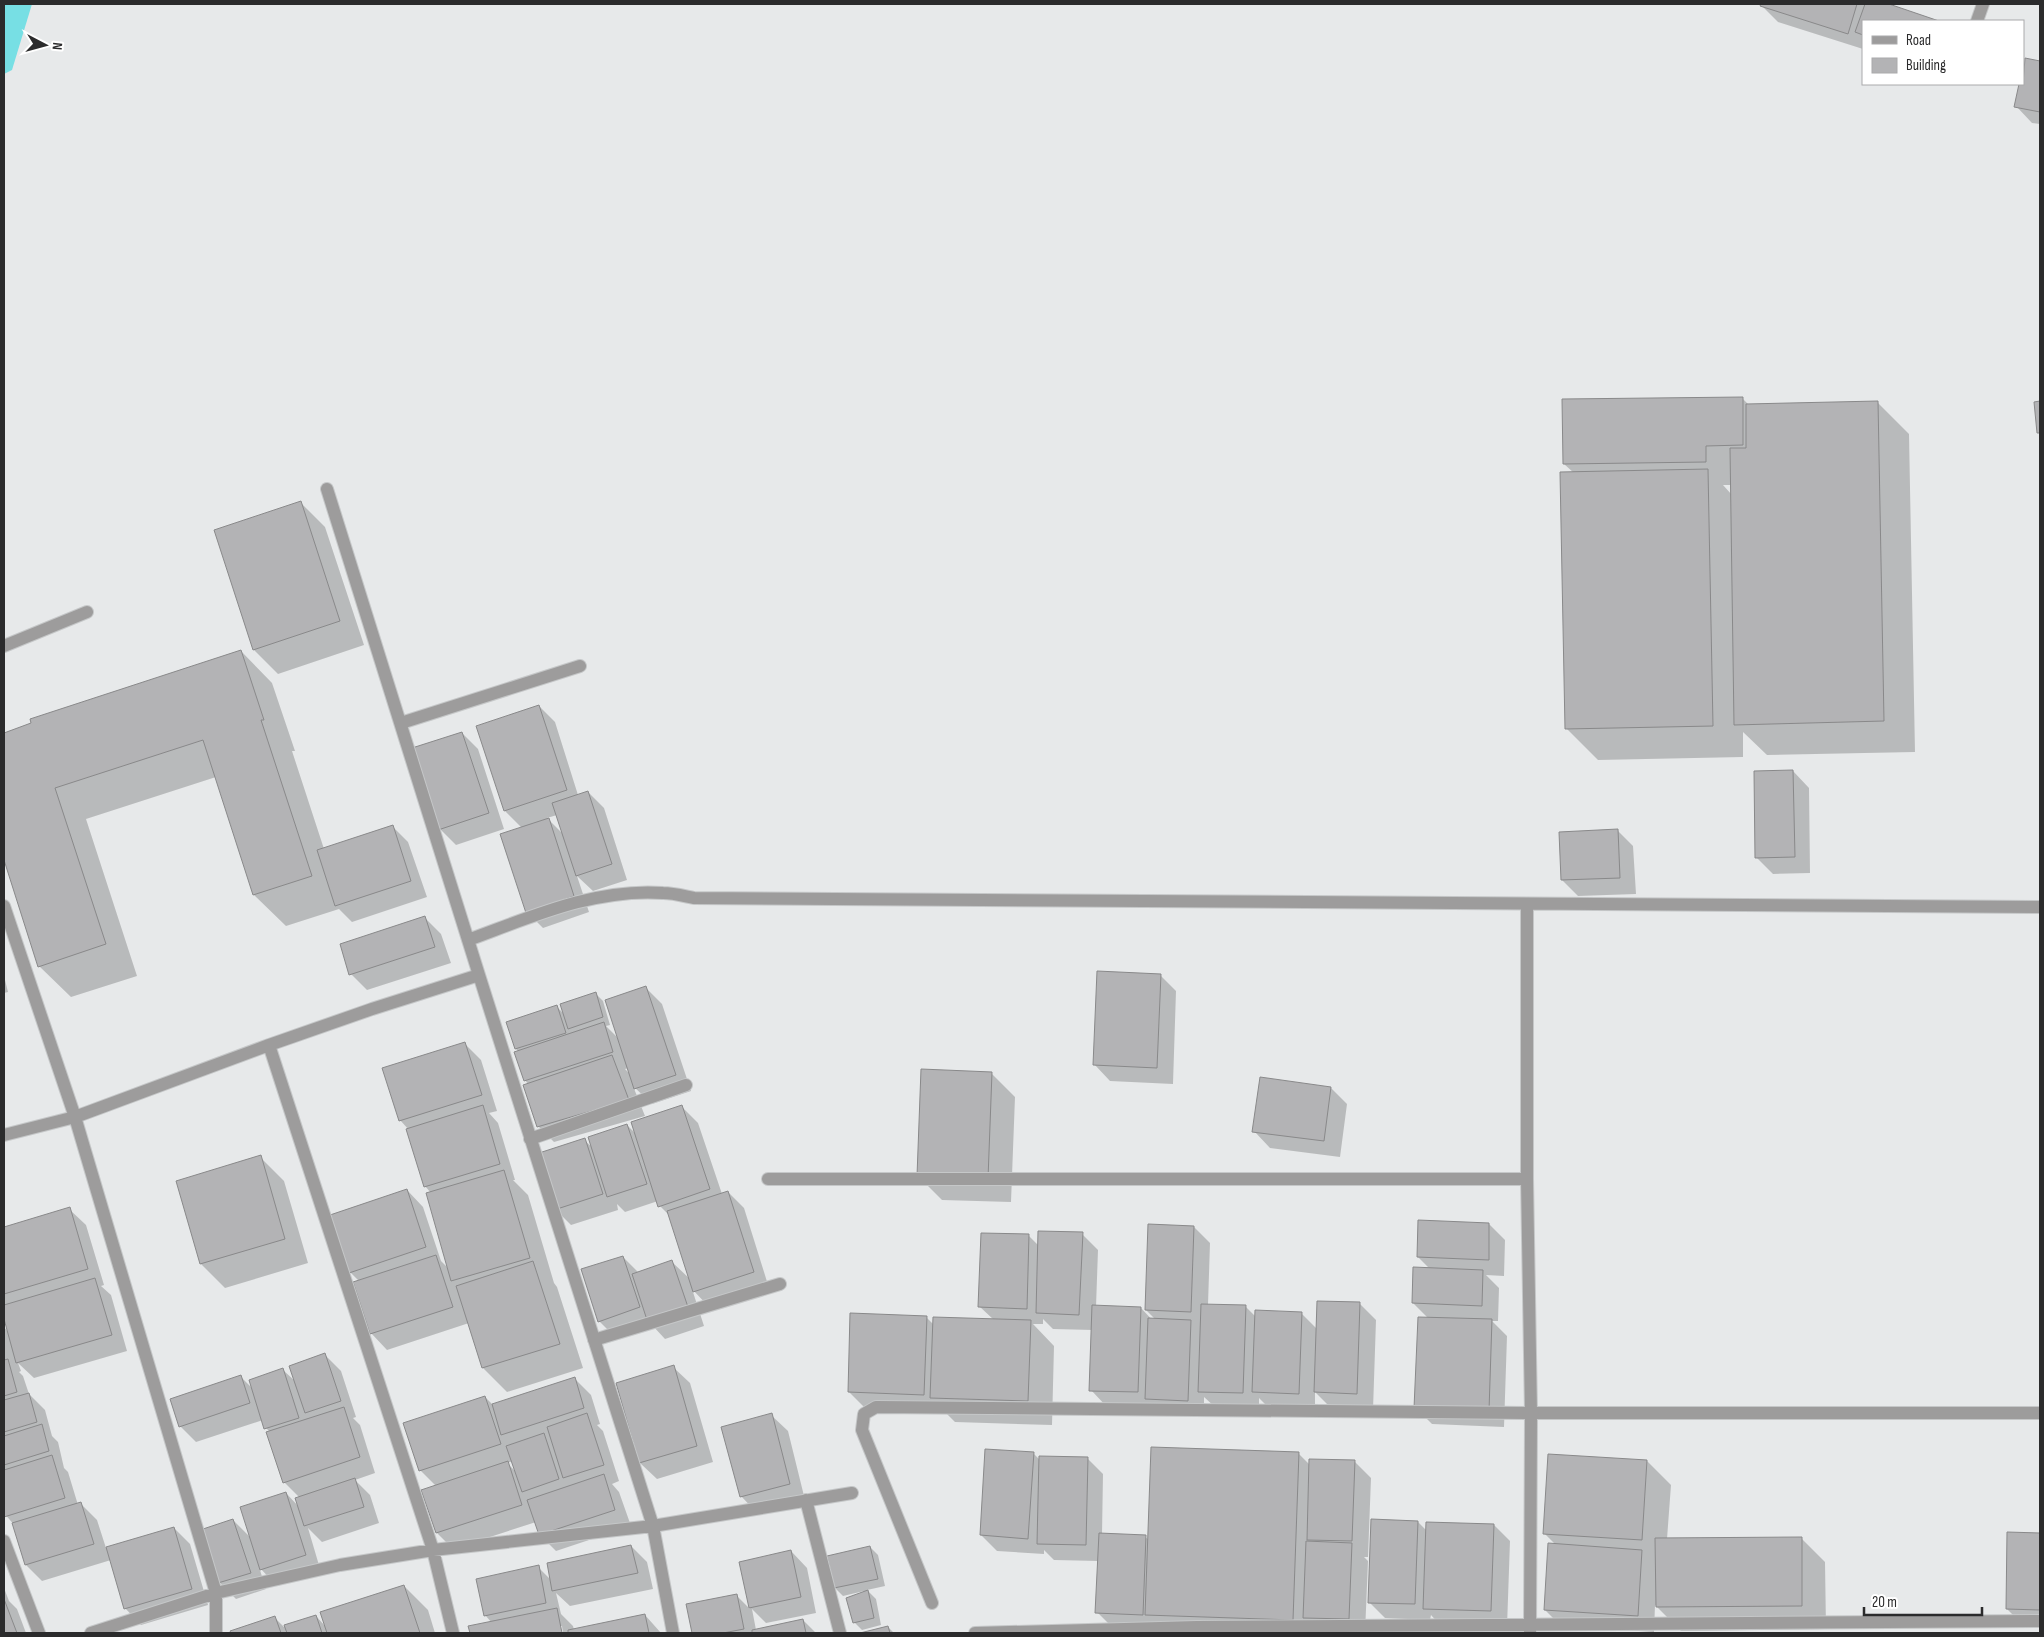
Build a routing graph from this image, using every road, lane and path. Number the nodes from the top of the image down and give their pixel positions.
1 (1983, 4) edge
2 (1977, 20) edge
3 (327, 489) dead end
4 (88, 612) dead end
5 (4, 646) edge
6 (580, 666) dead end
7 (401, 724) junction
8 (1527, 905) junction
9 (4, 906) edge
10 (2040, 907) edge
11 (468, 940) junction
12 (479, 975) junction
13 (269, 1045) junction
14 (686, 1085) dead end
15 (75, 1117) junction
16 (4, 1135) edge
17 (530, 1139) junction
18 (768, 1179) dead end
19 (1527, 1179) junction
20 (780, 1284) dead end
21 (594, 1340) junction
22 (1531, 1413) junction
23 (2040, 1413) edge
24 (852, 1493) dead end
25 (806, 1500) junction
26 (653, 1526) junction
27 (4, 1541) edge
28 (433, 1550) junction
29 (216, 1593) junction
30 (932, 1603) dead end
31 (2040, 1621) edge
32 (1530, 1628) edge
33 (39, 1633) edge
34 (92, 1633) edge
35 (216, 1633) edge
36 (453, 1633) edge
37 (673, 1633) edge
38 (840, 1633) edge
39 (975, 1633) edge

1 - 2 street
3 - 7 street
4 - 5 street
6 - 7 street
7 - 11 street
8 - 10 street
8 - 11 street
8 - 19 street
9 - 15 street
11 - 12 street
12 - 13 street
12 - 17 street
13 - 15 street
13 - 28 street
14 - 17 street
15 - 16 street
15 - 29 street
17 - 21 street
18 - 19 street
19 - 22 street
20 - 21 street
21 - 26 street
22 - 23 street
22 - 30 street
22 - 32 street
24 - 25 street
25 - 26 street
25 - 38 street
26 - 28 street
26 - 37 street
27 - 33 street
28 - 29 street
28 - 36 street
29 - 34 street
29 - 35 street
31 - 32 street
32 - 39 street

